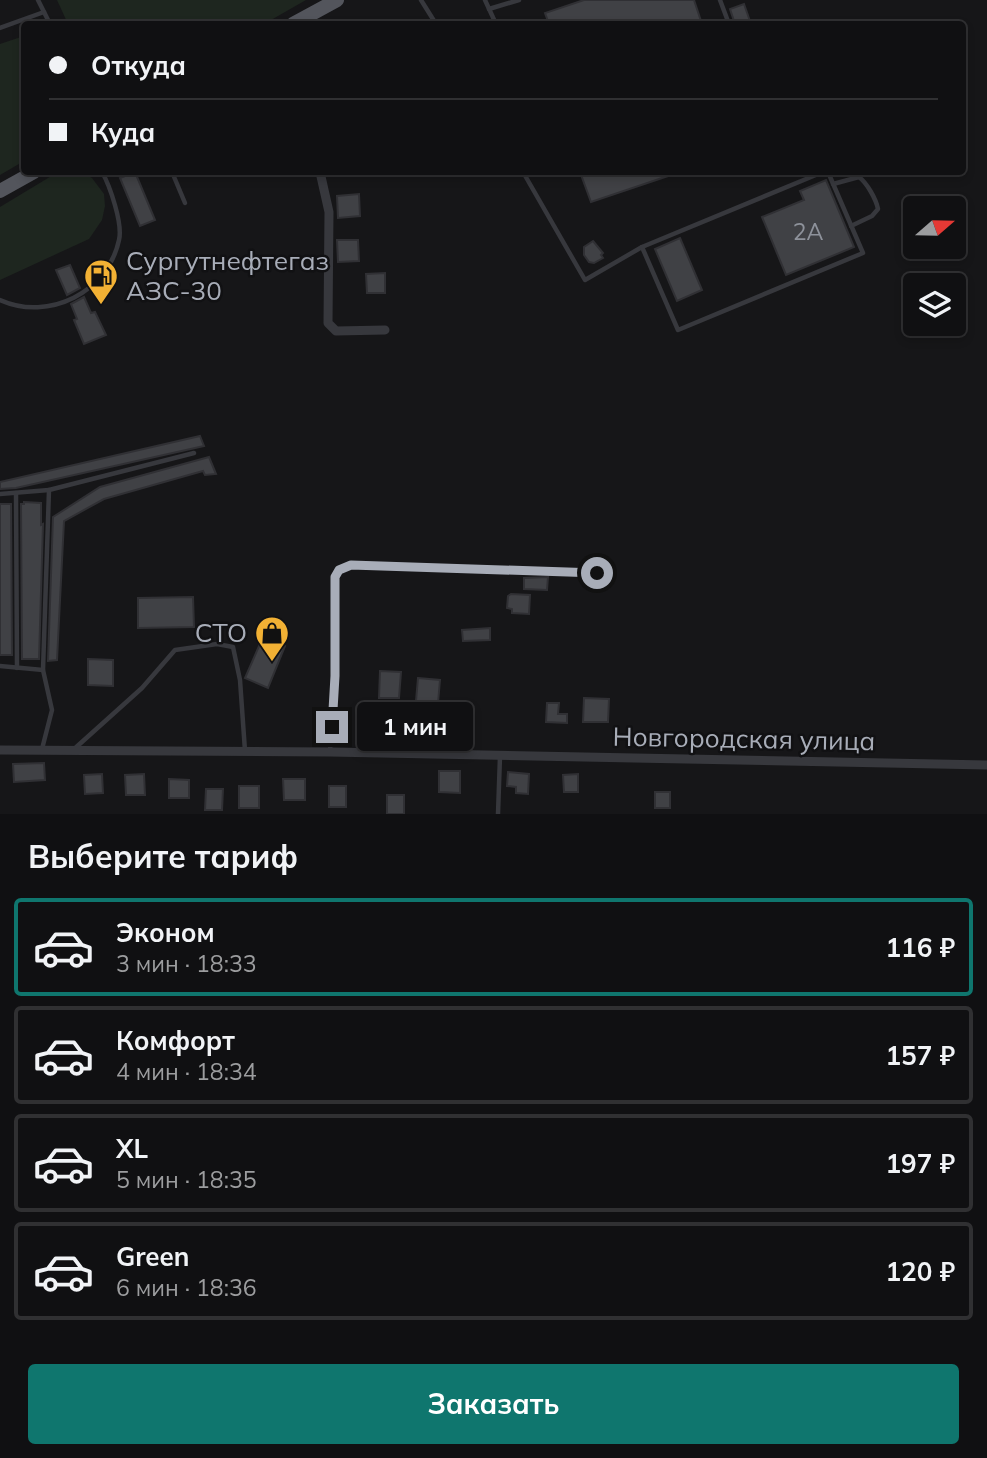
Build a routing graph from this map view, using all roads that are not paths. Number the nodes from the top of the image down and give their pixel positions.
1 (38, 0) edge
2 (337, 0) edge
3 (421, 0) edge
4 (485, 0) edge
5 (519, 0) edge
6 (720, 0) edge
7 (489, 9) junction
8 (44, 12) junction
9 (48, 21) edge
10 (298, 21) edge
11 (434, 21) edge
12 (495, 21) edge
13 (728, 21) edge
14 (0, 28) edge
15 (29, 175) edge
16 (104, 175) edge
17 (173, 175) edge
18 (321, 175) edge
19 (525, 175) edge
20 (819, 175) edge
21 (828, 175) edge
22 (834, 184) junction
23 (0, 191) edge
24 (185, 203) dead end
25 (851, 226) junction
26 (642, 247) junction
27 (0, 300) edge
28 (385, 330) dead end
29 (194, 453) dead end
30 (49, 490) junction
31 (0, 494) edge
32 (16, 494) junction
33 (597, 573) dead end
34 (0, 666) edge
35 (17, 668) junction
36 (43, 670) junction
37 (0, 750) edge
38 (42, 750) junction
39 (72, 750) junction
40 (245, 752) junction
41 (330, 752) junction
42 (500, 755) junction
43 (987, 765) edge
44 (498, 814) edge

1 - 8 lane
2 - 10 main road
3 - 11 lane
4 - 7 lane
5 - 7 lane
6 - 13 lane
7 - 12 lane
8 - 9 lane
8 - 14 lane
15 - 23 main road
16 - 27 lane
17 - 24 lane
18 - 28 street
19 - 26 lane
20 - 26 lane
21 - 22 lane
22 - 25 lane
22 - 25 lane
25 - 26 lane
29 - 30 lane
30 - 32 lane
30 - 36 lane
31 - 32 lane
32 - 35 lane
33 - 41 lane
34 - 35 lane
35 - 36 lane
36 - 38 lane
37 - 38 street, Новгородская улица
38 - 39 street, Новгородская улица
39 - 40 street, Новгородская улица
39 - 40 lane
40 - 41 street, Новгородская улица
41 - 42 street, Новгородская улица
42 - 43 street, Новгородская улица
42 - 44 lane

